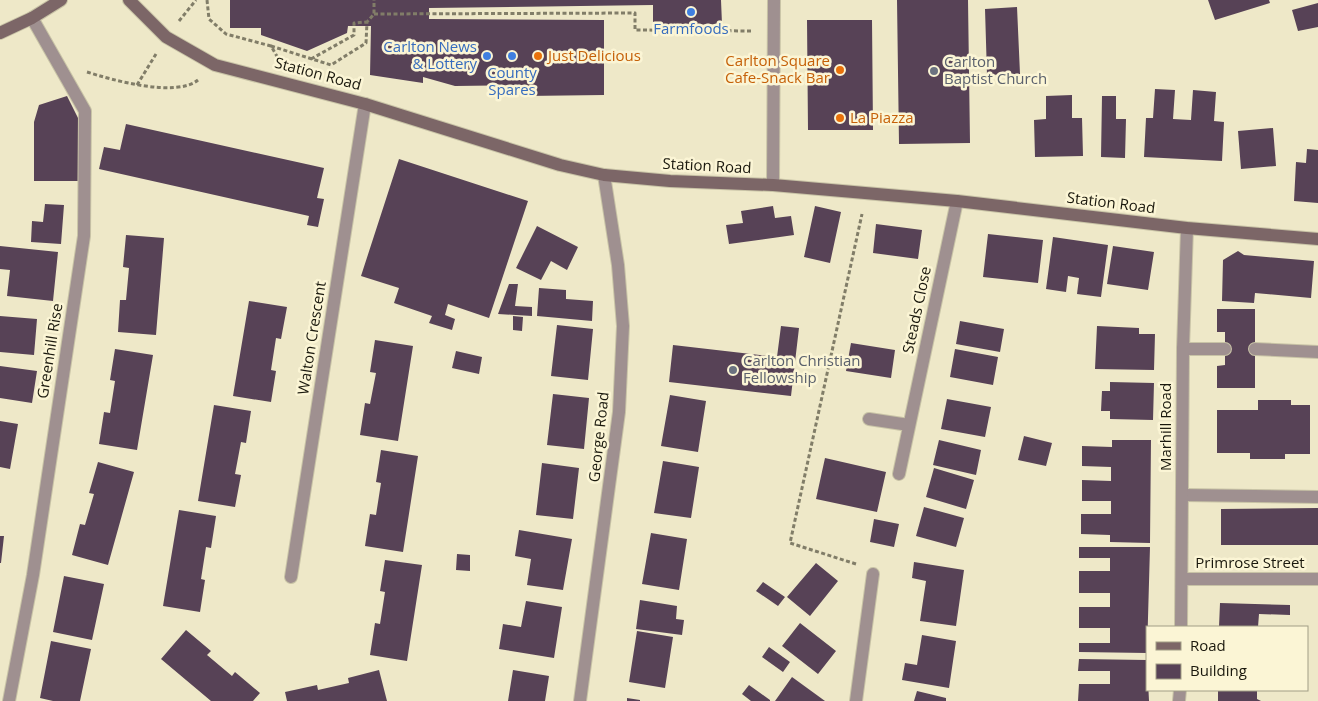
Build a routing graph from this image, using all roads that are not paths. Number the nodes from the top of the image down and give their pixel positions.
1 (61, 0) edge
2 (129, 0) edge
3 (774, 0) edge
4 (32, 18) junction
5 (0, 32) edge
6 (365, 104) junction
7 (604, 175) junction
8 (772, 185) junction
9 (957, 201) junction
10 (1187, 228) junction
11 (1318, 239) edge
12 (1183, 348) junction
13 (1225, 348) dead end
14 (1255, 349) dead end
15 (1318, 352) edge
16 (869, 419) dead end
17 (909, 425) junction
18 (899, 474) dead end
19 (1182, 495) junction
20 (1318, 497) edge
21 (873, 574) road end
22 (291, 577) dead end
23 (1182, 579) junction
24 (1318, 580) edge
25 (1181, 626) edge
26 (9, 701) edge
27 (580, 701) edge
28 (856, 701) edge

1 - 4 street
2 - 6 street, Station Road
3 - 8 street
4 - 5 street
4 - 26 street, Greenhill Rise
6 - 7 street, Station Road
6 - 22 street, Walton Crescent
7 - 8 street, Station Road
7 - 27 street, George Road
8 - 9 street, Station Road
9 - 10 street, Station Road
9 - 17 street, Steads Close
10 - 11 street, Station Road
10 - 12 street, Marhill Road
12 - 13 street
12 - 19 street, Marhill Road
14 - 15 street
16 - 17 street
17 - 18 street, Steads Close
19 - 20 street
19 - 23 street, Marhill Road
21 - 28 street
23 - 24 street, Primrose Street
23 - 25 street, Marhill Road

